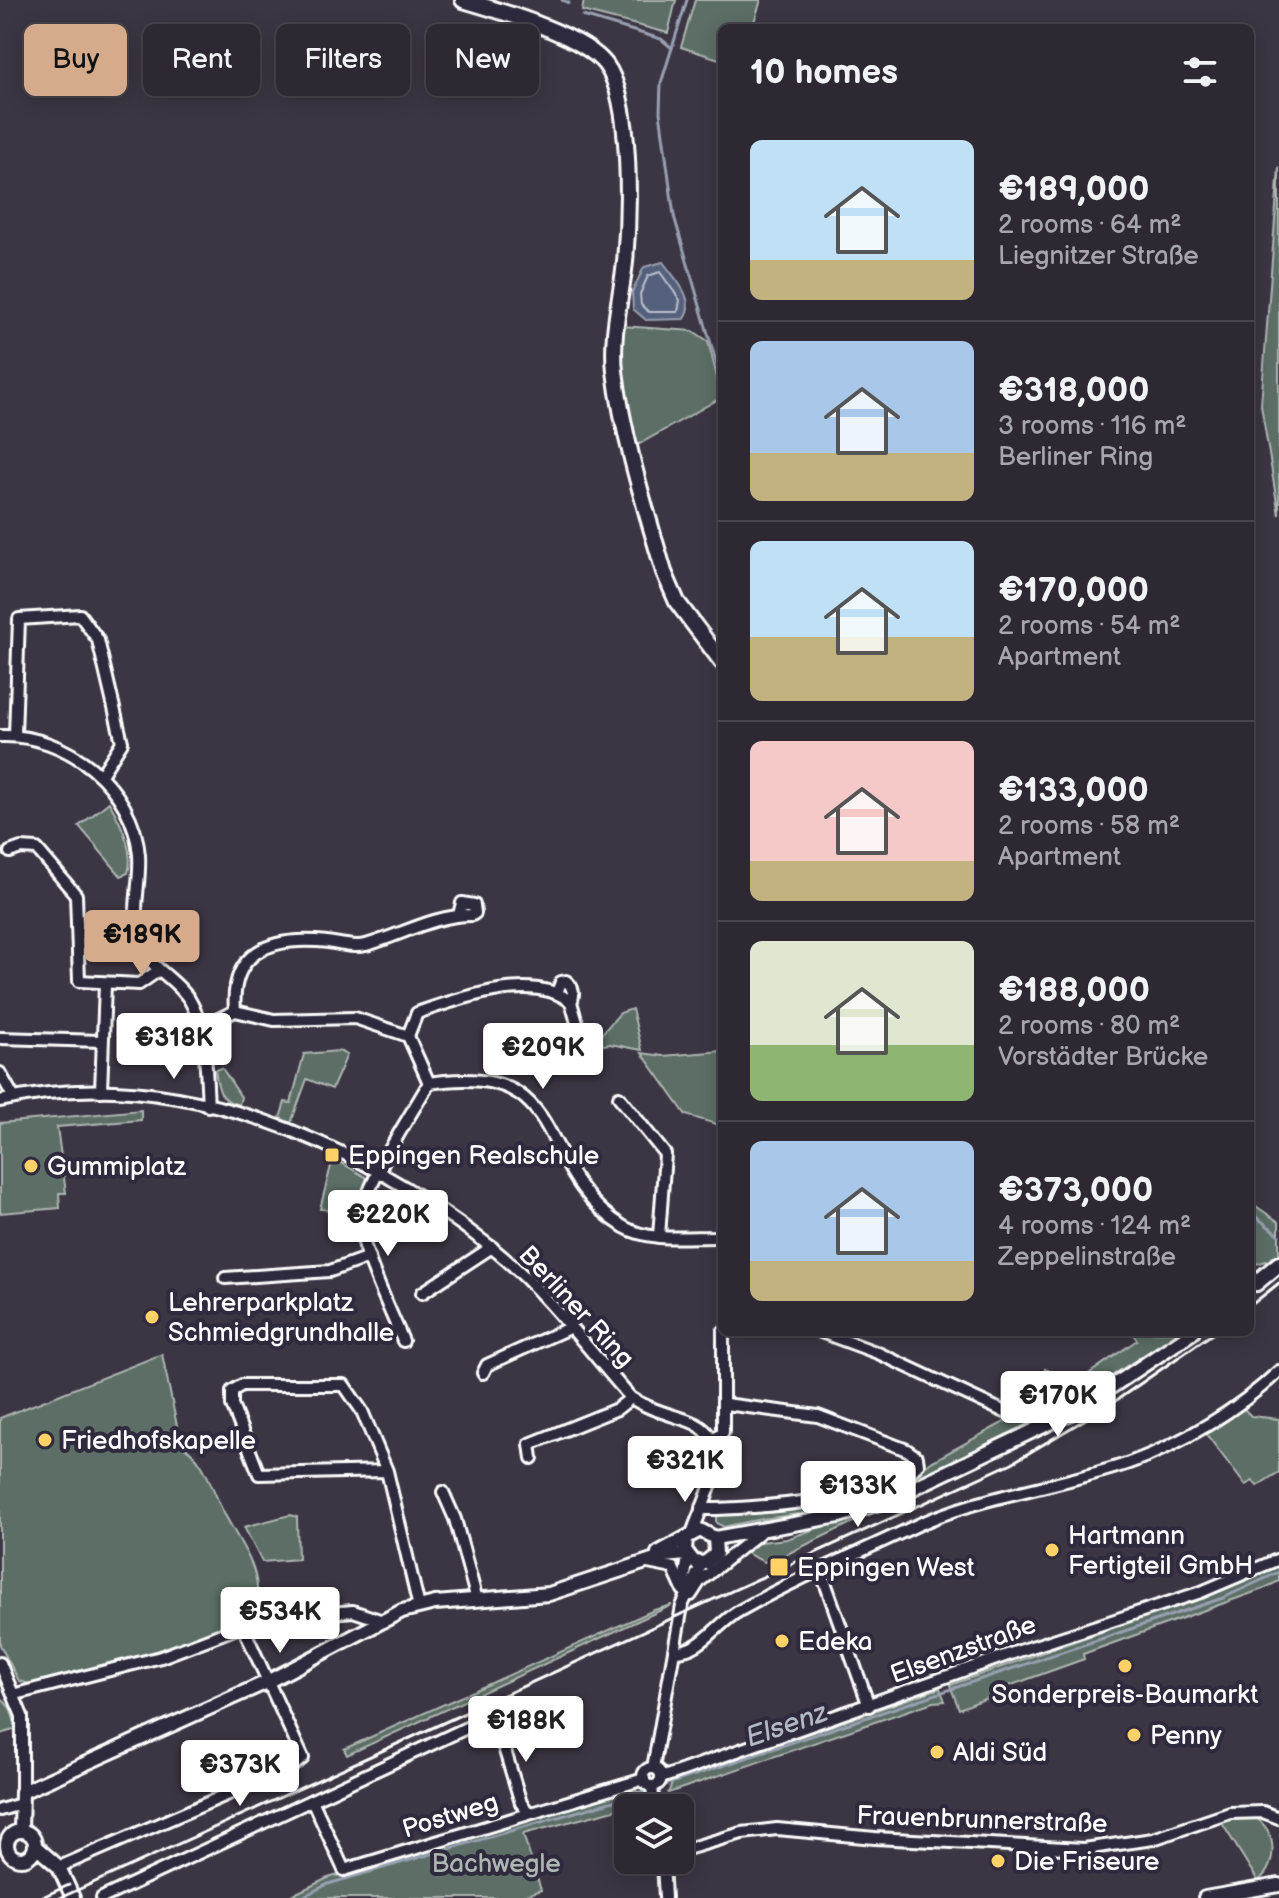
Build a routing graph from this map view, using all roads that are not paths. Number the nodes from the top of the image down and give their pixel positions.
1 (463, 0) edge
2 (718, 657) edge
3 (15, 735) junction
4 (0, 736) edge
5 (101, 775) junction
6 (10, 852) dead end
7 (459, 915) dead end
8 (158, 971) junction
9 (105, 984) junction
10 (235, 1011) junction
11 (200, 1028) junction
12 (408, 1036) junction
13 (0, 1038) edge
14 (102, 1041) junction
15 (595, 1058) dead end
16 (0, 1073) edge
17 (429, 1083) junction
18 (101, 1091) junction
19 (619, 1097) dead end
20 (14, 1098) junction
21 (0, 1101) edge
22 (208, 1106) junction
23 (379, 1172) junction
24 (659, 1236) junction
25 (718, 1237) edge
26 (492, 1247) junction
27 (369, 1257) junction
28 (1279, 1264) edge
29 (225, 1278) dead end
30 (1254, 1282) edge
31 (422, 1293) dead end
32 (569, 1328) junction
33 (723, 1336) edge
34 (832, 1336) edge
35 (1187, 1336) edge
36 (403, 1341) dead end
37 (1279, 1371) edge
38 (483, 1373) dead end
39 (631, 1398) junction
40 (725, 1404) junction
41 (1007, 1413) dead end
42 (713, 1441) junction
43 (532, 1458) dead end
44 (387, 1471) junction
45 (443, 1492) dead end
46 (705, 1509) junction
47 (787, 1525) junction
48 (759, 1533) junction
49 (690, 1535) junction
50 (713, 1539) junction
51 (687, 1555) junction
52 (1279, 1559) edge
53 (646, 1563) junction
54 (702, 1563) junction
55 (619, 1571) junction
56 (821, 1571) junction
57 (683, 1590) junction
58 (477, 1600) junction
59 (682, 1606) junction
60 (419, 1607) junction
61 (380, 1620) junction
62 (243, 1627) junction
63 (674, 1651) junction
64 (0, 1663) edge
65 (4, 1679) edge
66 (267, 1682) junction
67 (16, 1694) junction
68 (869, 1706) junction
69 (653, 1768) junction
70 (661, 1778) junction
71 (648, 1782) junction
72 (651, 1794) edge
73 (22, 1798) junction
74 (312, 1800) junction
75 (0, 1810) edge
76 (529, 1813) junction
77 (1279, 1818) edge
78 (21, 1830) junction
79 (36, 1847) junction
80 (694, 1847) edge
81 (4, 1852) edge
82 (59, 1867) junction
83 (662, 1874) edge
84 (1279, 1885) edge
85 (73, 1898) edge
86 (102, 1898) edge
87 (665, 1898) edge
88 (1205, 1898) edge

1 - 2 main road
3 - 4 street
3 - 5 street
3 - 5 street
5 - 8 street
6 - 9 street
7 - 10 street
8 - 9 street
8 - 11 street
9 - 14 street
10 - 11 street
10 - 12 street
11 - 22 street
12 - 15 street
12 - 17 street
13 - 14 street
14 - 18 street
16 - 20 street
17 - 23 street
17 - 24 street
18 - 20 street, Berliner Ring
18 - 22 street, Berliner Ring
19 - 24 street
20 - 21 street, Berliner Ring
22 - 23 street, Berliner Ring
23 - 26 street, Berliner Ring
23 - 27 street
24 - 25 street
26 - 31 street
26 - 32 street, Berliner Ring
27 - 29 street
27 - 36 street
28 - 30 main road
32 - 38 street
32 - 39 street, Berliner Ring
33 - 40 street
34 - 41 street
35 - 47 street
37 - 56 street
39 - 42 street, Berliner Ring
39 - 43 street
40 - 42 street
40 - 46 street
42 - 46 street
44 - 44 street
44 - 60 street
45 - 58 street
46 - 49 street
46 - 50 street
47 - 48 street
47 - 50 street
48 - 50 street
48 - 59 street
49 - 50 street
49 - 51 street
49 - 55 street
50 - 54 street
51 - 53 street
51 - 54 street
51 - 57 street
52 - 68 street, Elsenzstraße
53 - 55 street
53 - 57 street
54 - 59 street
55 - 58 street
56 - 63 street
56 - 68 street
57 - 59 street
58 - 60 street
59 - 63 street
60 - 61 street
61 - 62 street
61 - 66 street
62 - 66 street
62 - 67 street
63 - 69 street
64 - 65 street
65 - 67 street
66 - 73 street
66 - 82 street
67 - 73 street
68 - 70 street, Elsenzstraße
69 - 70 street
69 - 71 street
70 - 71 street
71 - 72 street
71 - 76 street, Postweg
73 - 75 street
73 - 78 street
74 - 76 street, Postweg
74 - 76 street
74 - 86 street
77 - 80 street, Frauenbrunnerstraße
78 - 79 street
78 - 81 street
79 - 81 street
79 - 82 street
82 - 85 street
83 - 87 street
84 - 88 street

